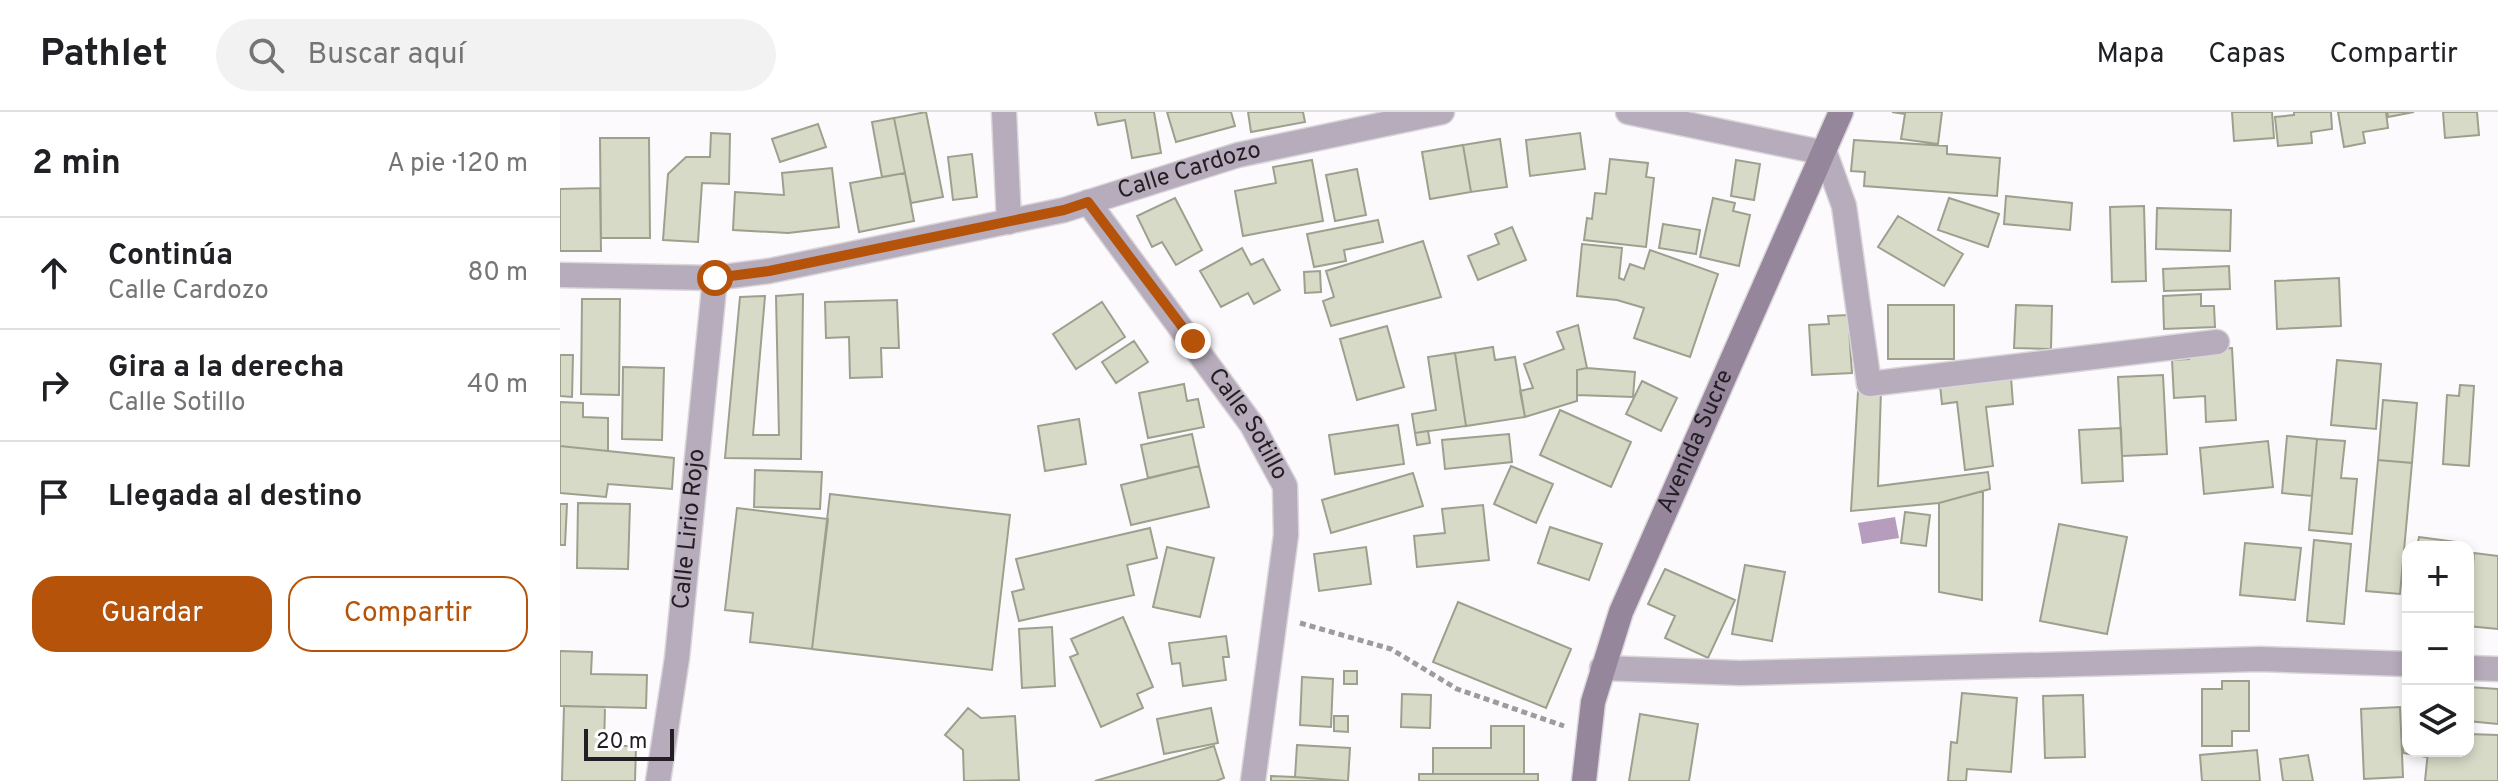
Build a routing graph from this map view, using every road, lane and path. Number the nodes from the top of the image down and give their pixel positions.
1 (1004, 112) edge
2 (1442, 112) edge
3 (1628, 112) edge
4 (1841, 112) edge
5 (1825, 153) junction
6 (1088, 202) junction
7 (1009, 222) junction
8 (560, 275) edge
9 (715, 278) junction
10 (2217, 342) dead end
11 (1274, 618) junction
12 (2402, 664) edge
13 (1602, 668) junction
14 (2474, 668) edge
15 (2498, 669) edge
16 (1589, 731) junction
17 (658, 781) edge
18 (1253, 781) edge
19 (1584, 781) edge

1 - 7 street
2 - 6 street, Calle Cardozo
3 - 5 street
4 - 5 street, Avenida Sucre
5 - 10 street
5 - 13 street, Avenida Sucre
6 - 7 street, Calle Cardozo
6 - 11 street, Calle Sotillo
7 - 9 street, Calle Cardozo
8 - 9 street, Calle Cardozo
9 - 17 street, Calle Lirio Rojo
11 - 16 path
11 - 18 street, Calle Sotillo
12 - 13 street
13 - 16 street, Avenida Sucre
14 - 15 street
16 - 19 street, Avenida Sucre

